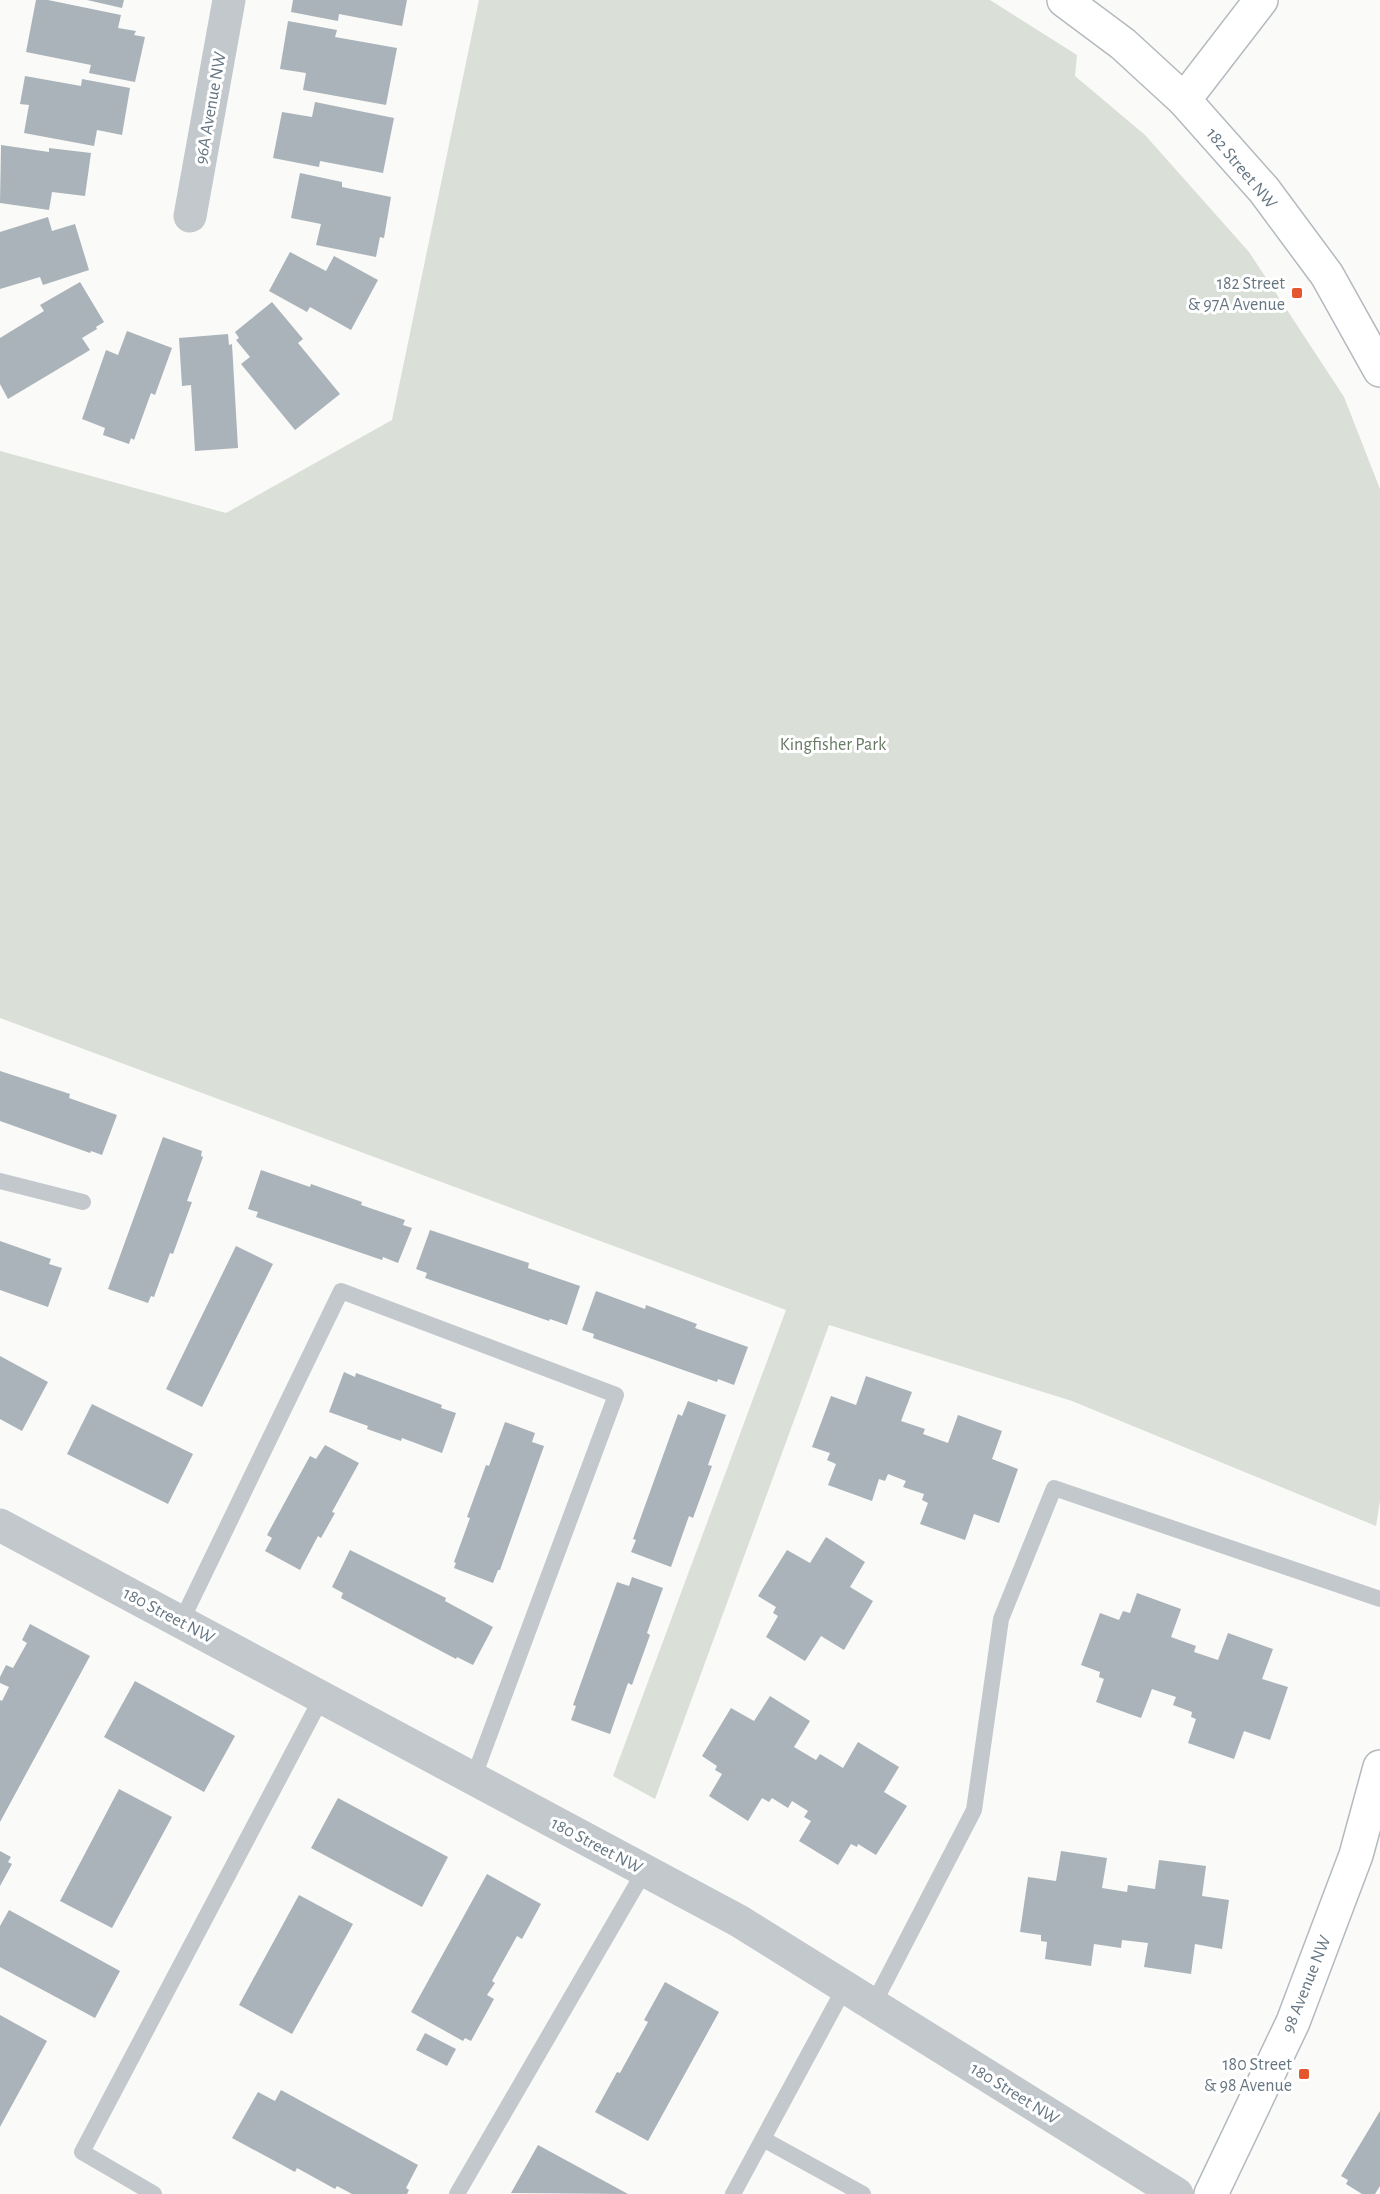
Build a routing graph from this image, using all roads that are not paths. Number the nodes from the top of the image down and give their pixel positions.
1 (229, 0) edge
2 (1064, 0) edge
3 (1261, 0) edge
4 (1184, 100) junction
5 (190, 216) dead end
6 (1380, 370) edge
7 (0, 1181) edge
8 (83, 1202) dead end
9 (0, 1525) edge
10 (1380, 1599) edge
11 (181, 1622) junction
12 (322, 1697) junction
13 (1380, 1767) edge
14 (473, 1779) junction
15 (645, 1870) junction
16 (845, 1988) junction
17 (873, 2005) junction
18 (763, 2139) junction
19 (154, 2194) edge
20 (457, 2194) edge
21 (733, 2194) edge
22 (863, 2194) edge
23 (1177, 2194) edge
24 (1211, 2194) edge

1 - 5 street, 96A Avenue NW
2 - 4 street, 182 Street NW
3 - 4 street
4 - 6 street, 182 Street NW
7 - 8 lane
9 - 11 street, 180 Street NW
10 - 17 lane
11 - 12 street, 180 Street NW
11 - 14 lane
12 - 14 street, 180 Street NW
12 - 19 lane
13 - 24 street, 98 Avenue NW
14 - 15 street, 180 Street NW
15 - 16 street, 180 Street NW
15 - 20 lane
16 - 17 street, 180 Street NW
16 - 18 lane
17 - 23 street, 180 Street NW
18 - 21 lane
18 - 22 lane

